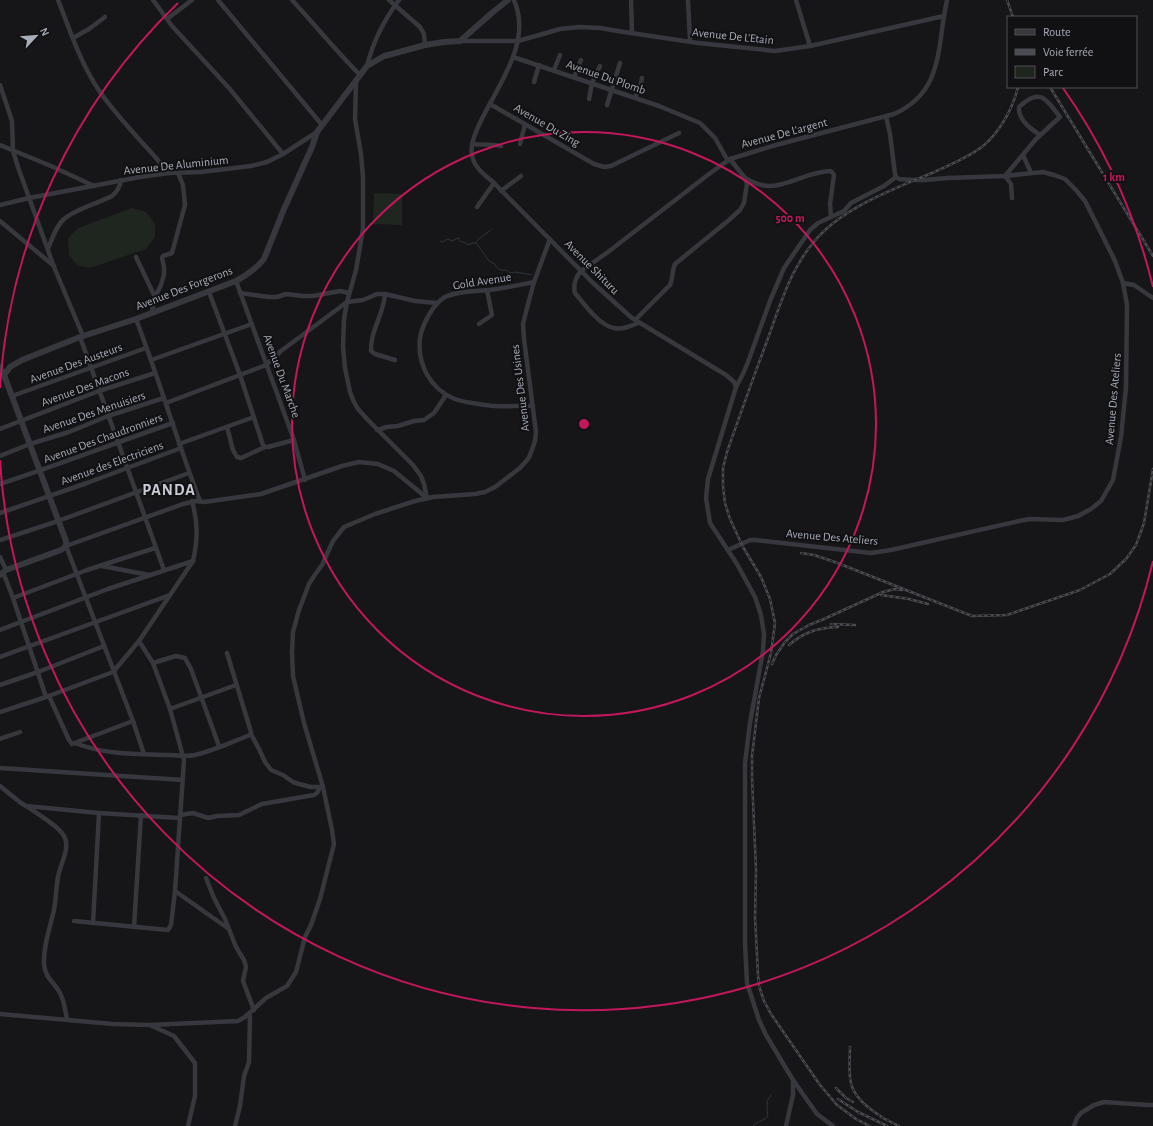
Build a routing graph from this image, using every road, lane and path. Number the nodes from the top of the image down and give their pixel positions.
1 (58, 0) edge
2 (153, 0) edge
3 (192, 0) edge
4 (292, 0) edge
5 (389, 0) edge
6 (399, 0) edge
7 (508, 0) edge
8 (514, 0) edge
9 (631, 0) edge
10 (688, 0) edge
11 (796, 0) edge
12 (947, 0) edge
13 (220, 1) edge
14 (395, 6) junction
15 (944, 16) junction
16 (105, 17) dead end
17 (167, 19) junction
18 (632, 34) junction
19 (73, 38) junction
20 (460, 41) junction
21 (518, 41) junction
22 (690, 41) junction
23 (426, 45) junction
24 (810, 46) junction
25 (560, 55) dead end
26 (513, 57) junction
27 (581, 60) dead end
28 (620, 63) dead end
29 (539, 65) junction
30 (367, 66) junction
31 (600, 66) dead end
32 (554, 70) junction
33 (360, 75) junction
34 (574, 77) junction
35 (642, 78) dead end
36 (356, 81) junction
37 (534, 82) dead end
38 (592, 83) junction
39 (0, 85) edge
40 (611, 90) junction
41 (635, 98) junction
42 (589, 99) dead end
43 (490, 104) junction
44 (607, 105) dead end
45 (886, 116) junction
46 (525, 124) junction
47 (322, 125) junction
48 (317, 132) junction
49 (679, 133) dead end
50 (1040, 135) junction
51 (472, 144) junction
52 (520, 144) dead end
53 (0, 145) edge
54 (501, 146) dead end
55 (14, 151) junction
56 (283, 154) junction
57 (1023, 155) junction
58 (729, 160) junction
59 (169, 173) junction
60 (178, 173) junction
61 (1031, 173) junction
62 (520, 176) dead end
63 (1005, 176) junction
64 (896, 177) junction
65 (745, 178) junction
66 (121, 180) junction
67 (494, 183) junction
68 (94, 186) junction
69 (501, 191) junction
70 (29, 198) junction
71 (1012, 198) dead end
72 (0, 205) edge
73 (477, 207) dead end
74 (831, 217) junction
75 (0, 221) edge
76 (550, 239) junction
77 (48, 249) junction
78 (136, 257) dead end
79 (54, 267) junction
80 (582, 271) junction
81 (236, 281) junction
82 (534, 282) junction
83 (1123, 283) junction
84 (487, 290) junction
85 (209, 292) junction
86 (240, 293) junction
87 (349, 293) junction
88 (385, 294) junction
89 (155, 297) junction
90 (1153, 298) edge
91 (347, 302) junction
92 (437, 303) junction
93 (152, 313) junction
94 (136, 319) junction
95 (637, 322) junction
96 (252, 324) junction
97 (479, 324) dead end
98 (225, 333) junction
99 (82, 337) junction
100 (146, 348) junction
101 (150, 360) junction
102 (395, 360) dead end
103 (266, 365) junction
104 (0, 366) edge
105 (91, 368) junction
106 (155, 373) junction
107 (4, 375) junction
108 (240, 375) junction
109 (736, 387) junction
110 (100, 391) junction
111 (446, 395) junction
112 (12, 396) junction
113 (165, 400) junction
114 (533, 406) junction
115 (108, 416) junction
116 (254, 417) junction
117 (21, 420) junction
118 (173, 424) junction
119 (227, 427) junction
120 (0, 429) edge
121 (377, 430) junction
122 (294, 440) junction
123 (119, 442) junction
124 (30, 444) junction
125 (180, 446) junction
126 (265, 447) junction
127 (0, 456) edge
128 (128, 468) junction
129 (40, 471) junction
130 (189, 473) junction
131 (305, 480) junction
132 (0, 484) edge
133 (136, 492) junction
134 (50, 496) junction
135 (427, 498) junction
136 (192, 501) junction
137 (200, 501) junction
138 (0, 513) edge
139 (146, 518) junction
140 (58, 520) junction
141 (0, 540) edge
142 (66, 546) junction
143 (155, 548) junction
144 (728, 550) junction
145 (0, 557) edge
146 (193, 561) junction
147 (100, 566) junction
148 (164, 570) junction
149 (3, 573) edge
150 (76, 574) junction
151 (151, 575) junction
152 (170, 595) junction
153 (85, 597) junction
154 (13, 598) junction
155 (94, 622) junction
156 (21, 623) junction
157 (0, 630) edge
158 (138, 641) junction
159 (104, 646) junction
160 (29, 647) junction
161 (227, 653) dead end
162 (0, 657) edge
163 (153, 663) junction
164 (38, 672) junction
165 (114, 672) junction
166 (0, 685) edge
167 (236, 685) junction
168 (47, 696) junction
169 (202, 697) junction
170 (170, 709) junction
171 (0, 712) edge
172 (133, 721) junction
173 (20, 732) dead end
174 (251, 734) junction
175 (0, 739) edge
176 (75, 743) junction
177 (219, 746) junction
178 (144, 754) junction
179 (182, 756) junction
180 (0, 768) edge
181 (183, 780) junction
182 (0, 786) edge
183 (322, 787) junction
184 (26, 806) junction
185 (99, 813) junction
186 (140, 815) junction
187 (179, 816) junction
188 (206, 878) dead end
189 (175, 891) junction
190 (74, 921) dead end
191 (93, 923) junction
192 (134, 927) junction
193 (229, 929) junction
194 (254, 1010) junction
195 (0, 1014) edge
196 (250, 1016) dead end
197 (67, 1019) junction
198 (150, 1025) junction
199 (793, 1080) junction
200 (1153, 1105) edge
201 (188, 1126) edge
202 (235, 1126) edge
203 (786, 1126) edge
204 (832, 1126) edge
205 (1074, 1126) edge

1 - 19 street
2 - 17 street
3 - 17 street
4 - 33 street
5 - 14 street
6 - 14 street
7 - 20 street
8 - 21 street, Avenue Shituru
9 - 18 street
10 - 22 street
11 - 24 street
12 - 15 street, Avenue De L'argent
13 - 47 street
14 - 23 street
14 - 30 street
15 - 24 street, Avenue De L'Etain
15 - 45 street, Avenue De L'argent
16 - 19 street
17 - 56 street
18 - 21 street, Avenue De L'Etain
18 - 22 street, Avenue De L'Etain
19 - 59 street
20 - 21 street, Avenue De L'Etain
20 - 23 street
21 - 26 street, Avenue Shituru
22 - 24 street, Avenue De L'Etain
23 - 30 street
25 - 32 street
26 - 29 street, Avenue Du Plomb
26 - 43 street, Avenue Shituru
27 - 34 street
28 - 40 street
29 - 32 street, Avenue Du Plomb
29 - 37 street
30 - 33 street, Avenue Des Forgerons
31 - 38 street
32 - 34 street, Avenue Du Plomb
33 - 36 street, Avenue Des Forgerons
34 - 38 street, Avenue Du Plomb
35 - 41 street
36 - 47 street, Avenue Des Forgerons
36 - 87 street
38 - 40 street, Avenue Du Plomb
38 - 42 street
39 - 55 street
40 - 41 street, Avenue Du Plomb
40 - 44 street
41 - 58 street, Avenue Du Plomb
43 - 46 street, Avenue Du Zing
43 - 51 street, Avenue Shituru
45 - 58 street, Avenue De L'argent
45 - 64 street
46 - 49 street, Avenue Du Zing
46 - 52 street
47 - 48 street, Avenue Des Forgerons
48 - 56 street, Avenue De Aluminium
48 - 81 street, Avenue Des Forgerons
50 - 50 street
50 - 57 street
51 - 54 street
51 - 67 street, Avenue Shituru
53 - 55 street
55 - 68 street
55 - 70 street
56 - 60 street, Avenue De Aluminium
57 - 61 street
57 - 63 street
58 - 65 street, Avenue Du Plomb
58 - 80 street, Avenue De L'argent
59 - 60 street, Avenue De Aluminium
59 - 66 street, Avenue De Aluminium
60 - 89 street
61 - 63 street, Avenue Des Ateliers
61 - 83 street, Avenue Des Ateliers
62 - 69 street
63 - 64 street, Avenue Des Ateliers
63 - 71 street
64 - 74 street
65 - 74 street
65 - 95 street
66 - 68 street, Avenue De Aluminium
66 - 77 street
67 - 69 street, Avenue Shituru
67 - 73 street
68 - 70 street, Avenue De Aluminium
69 - 76 street, Avenue Shituru
70 - 72 street, Avenue De Aluminium
70 - 77 street
74 - 109 street
75 - 79 street
76 - 80 street, Avenue Shituru
76 - 82 street, Avenue Des Usines
77 - 79 street
78 - 89 street
79 - 99 street
80 - 95 street, Avenue Shituru
80 - 95 street
81 - 85 street, Avenue Des Forgerons
81 - 86 street, Avenue Du Marche
82 - 84 street, Gold Avenue
82 - 114 street, Avenue Des Usines
83 - 90 street
83 - 144 street, Avenue Des Ateliers
84 - 92 street, Gold Avenue
84 - 97 street
85 - 93 street, Avenue Des Forgerons
85 - 98 street
86 - 87 street
86 - 96 street, Avenue Du Marche
87 - 91 street
88 - 91 street
88 - 92 street
88 - 102 street
89 - 93 street
91 - 103 street
91 - 121 street
92 - 111 street
93 - 94 street, Avenue Des Forgerons
94 - 99 street, Avenue Des Forgerons
94 - 100 street
95 - 109 street, Avenue Shituru
96 - 98 street
96 - 103 street, Avenue Du Marche
98 - 101 street
98 - 108 street
99 - 105 street
99 - 107 street, Avenue Des Forgerons
100 - 101 street
100 - 105 street, Avenue Des Austeurs
101 - 106 street
103 - 108 street, Avenue Des Menuisiers
103 - 122 street, Avenue Du Marche
104 - 107 street
105 - 110 street
105 - 112 street, Avenue Des Austeurs
106 - 110 street, Avenue Des Macons
106 - 113 street
107 - 112 street
108 - 113 street, Avenue Des Menuisiers
108 - 116 street
109 - 144 street
110 - 115 street
110 - 117 street, Avenue Des Macons
111 - 114 street
111 - 121 street
112 - 117 street
113 - 115 street, Avenue Des Menuisiers
113 - 118 street
114 - 135 street, Avenue Des Usines
115 - 123 street
115 - 124 street, Avenue Des Menuisiers
116 - 119 street, Avenue des Electriciens
116 - 126 street
117 - 120 street, Avenue Des Macons
117 - 124 street
118 - 123 street, Avenue Des Chaudronniers
118 - 125 street
119 - 125 street, Avenue des Electriciens
119 - 126 street
121 - 135 street
122 - 126 street
122 - 131 street, Avenue Du Marche
123 - 128 street
123 - 129 street, Avenue Des Chaudronniers
124 - 127 street, Avenue Des Menuisiers
124 - 129 street
125 - 128 street, Avenue des Electriciens
125 - 130 street
128 - 133 street
128 - 134 street, Avenue des Electriciens
129 - 132 street, Avenue Des Chaudronniers
129 - 134 street
130 - 133 street
130 - 137 street
131 - 135 street
131 - 137 street
133 - 139 street
133 - 140 street
134 - 138 street, Avenue des Electriciens
134 - 140 street
135 - 183 street, Avenue Des Usines
136 - 137 street
136 - 139 street
136 - 146 street
139 - 142 street
139 - 143 street
140 - 141 street
140 - 142 street
142 - 149 street
142 - 150 street
143 - 147 street
143 - 148 street
144 - 199 street
145 - 149 street
146 - 148 street
146 - 152 street
147 - 150 street
147 - 151 street
148 - 151 street
149 - 154 street
150 - 153 street
150 - 154 street
151 - 153 street
152 - 155 street
152 - 158 street
153 - 155 street
153 - 156 street
154 - 156 street
155 - 159 street
155 - 160 street
156 - 157 street
156 - 160 street
158 - 163 street
158 - 165 street
159 - 164 street
159 - 165 street
160 - 162 street
160 - 164 street
161 - 167 street
163 - 169 street
163 - 170 street
164 - 166 street
164 - 168 street
165 - 168 street
165 - 172 street
167 - 169 street
167 - 174 street
168 - 171 street
168 - 176 street
169 - 170 street
169 - 177 street
170 - 179 street
172 - 176 street
172 - 178 street
173 - 175 street
174 - 177 street
174 - 183 street
176 - 178 street
177 - 179 street
178 - 179 street
179 - 181 street
180 - 181 street
181 - 187 street
182 - 184 street
183 - 187 street
183 - 194 street, Avenue Des Usines
184 - 185 street
184 - 197 street
185 - 186 street
185 - 191 street
186 - 187 street
186 - 192 street
187 - 189 street
188 - 193 street
189 - 192 street
189 - 193 street
190 - 191 street
191 - 192 street
193 - 194 street
194 - 198 street, Avenue Des Usines
195 - 197 street, Avenue Des Usines
196 - 202 street
197 - 198 street, Avenue Des Usines
198 - 201 street
199 - 203 street
199 - 204 street
200 - 205 street

